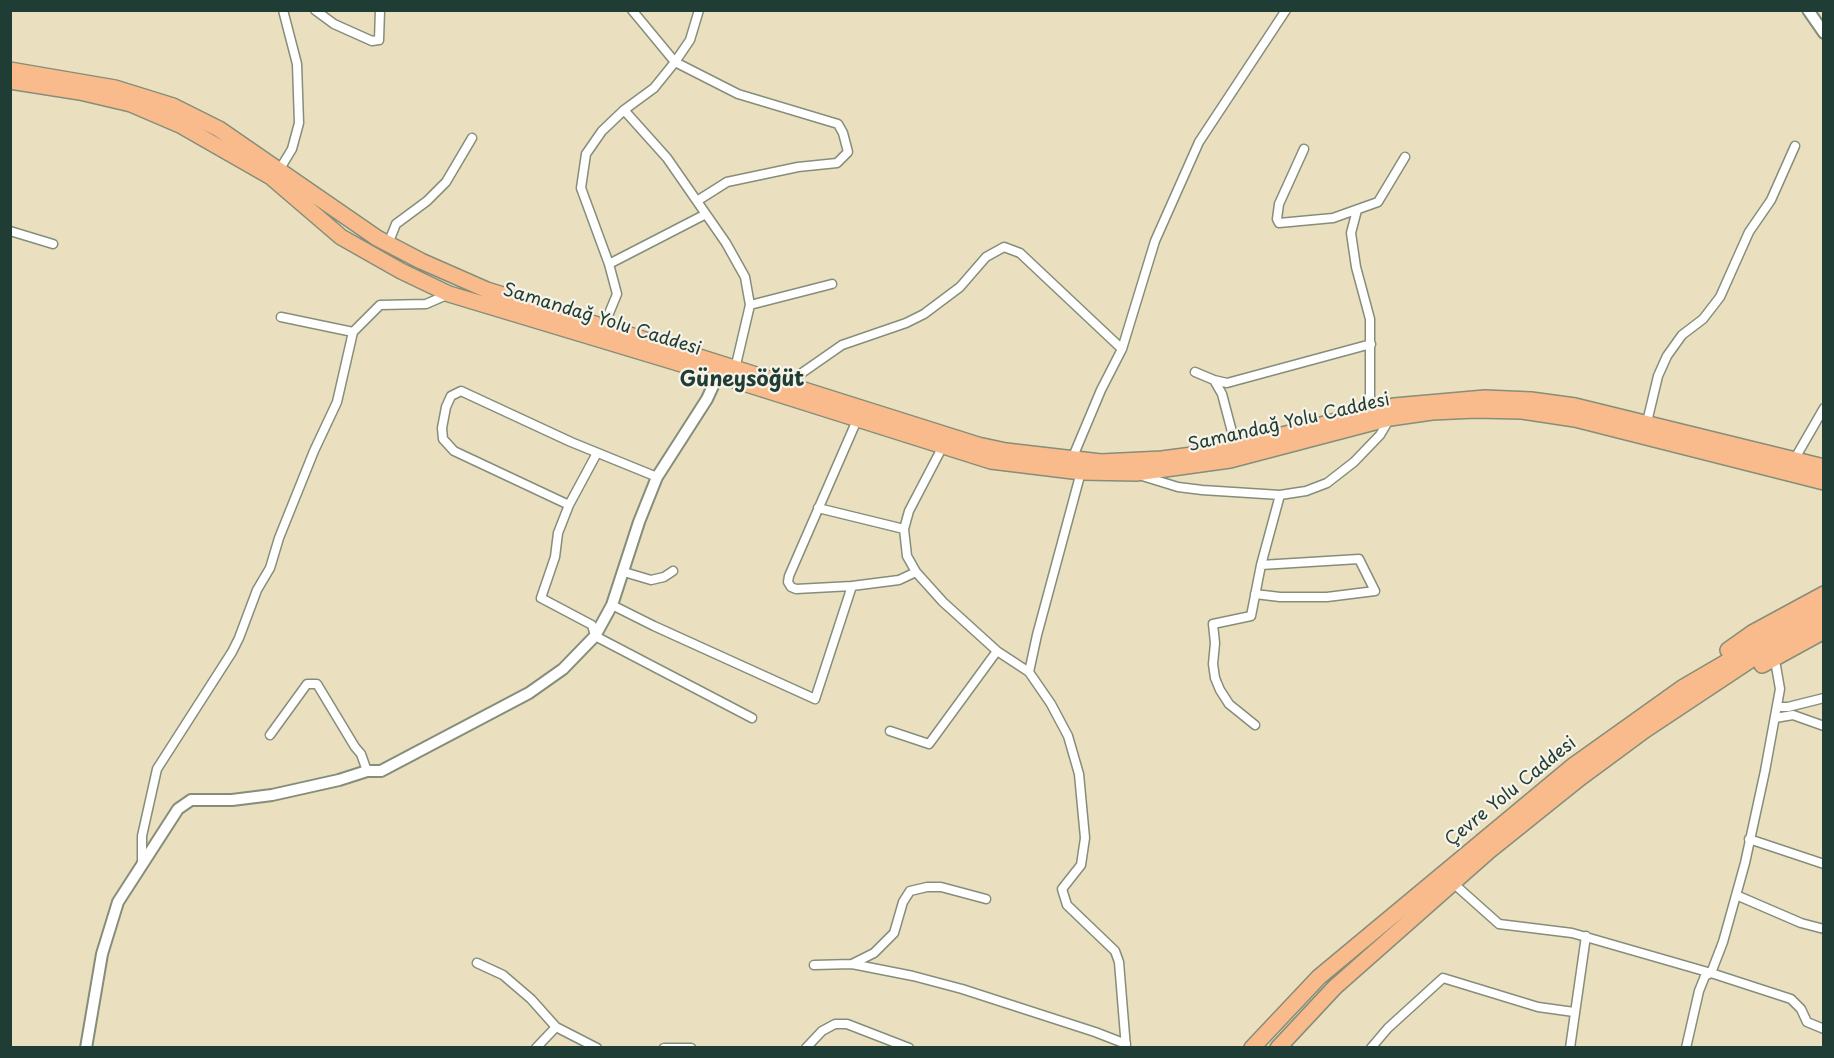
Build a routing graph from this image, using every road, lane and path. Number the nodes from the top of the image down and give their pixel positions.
1 (283, 10) edge
2 (315, 10) edge
3 (380, 10) edge
4 (632, 10) edge
5 (699, 10) edge
6 (1286, 10) edge
7 (1808, 10) edge
8 (1824, 33) edge
9 (675, 62) junction
10 (10, 70) edge
11 (10, 81) edge
12 (624, 110) junction
13 (472, 138) dead end
14 (1795, 146) dead end
15 (1304, 149) dead end
16 (1405, 157) dead end
17 (279, 172) junction
18 (697, 201) junction
19 (1357, 210) junction
20 (706, 214) junction
21 (10, 231) edge
22 (53, 244) dead end
23 (388, 244) junction
24 (609, 264) junction
25 (832, 284) dead end
26 (449, 294) junction
27 (750, 305) junction
28 (281, 317) dead end
29 (602, 328) junction
30 (353, 332) junction
31 (1371, 344) junction
32 (1122, 349) junction
33 (735, 369) junction
34 (1196, 372) dead end
35 (718, 375) junction
36 (1214, 380) junction
37 (786, 384) junction
38 (1824, 408) edge
39 (1370, 411) junction
40 (1390, 418) junction
41 (857, 420) junction
42 (1647, 422) junction
43 (943, 446) junction
44 (1236, 447) junction
45 (597, 453) junction
46 (1794, 460) junction
47 (1076, 466) junction
48 (1824, 467) edge
49 (1136, 473) junction
50 (657, 477) junction
51 (1824, 482) edge
52 (1280, 495) junction
53 (569, 505) junction
54 (818, 508) junction
55 (903, 529) junction
56 (1261, 565) junction
57 (672, 571) dead end
58 (624, 572) junction
59 (916, 572) junction
60 (852, 586) junction
61 (1255, 594) junction
62 (1824, 594) edge
63 (612, 604) junction
64 (1824, 605) edge
65 (1824, 617) edge
66 (1824, 631) edge
67 (596, 636) junction
68 (997, 651) junction
69 (1772, 659) junction
70 (1029, 672) junction
71 (1685, 695) junction
72 (1824, 698) edge
73 (1777, 707) junction
74 (752, 717) dead end
75 (1775, 718) junction
76 (1255, 725) dead end
77 (1824, 726) edge
78 (890, 731) dead end
79 (270, 735) dead end
80 (368, 771) junction
81 (1749, 839) junction
82 (142, 864) junction
83 (1824, 864) edge
84 (1453, 883) junction
85 (1736, 895) junction
86 (986, 899) dead end
87 (1824, 929) edge
88 (1586, 936) junction
89 (477, 963) dead end
90 (852, 964) junction
91 (814, 965) dead end
92 (1711, 973) junction
93 (1575, 1012) junction
94 (556, 1027) junction
95 (1824, 1029) edge
96 (1126, 1046) edge
97 (86, 1047) edge
98 (536, 1047) edge
99 (597, 1047) edge
100 (664, 1047) edge
101 (691, 1047) edge
102 (806, 1047) edge
103 (909, 1047) edge
104 (1252, 1047) edge
105 (1278, 1047) edge
106 (1371, 1047) edge
107 (1570, 1047) edge
108 (1686, 1047) edge

1 - 17 street
2 - 3 street
4 - 9 street
5 - 9 street
6 - 32 street
7 - 8 street
9 - 12 street
9 - 18 street
10 - 17 highway, Samandağ Yolu Caddesi
11 - 26 highway, Samandağ Yolu Caddesi
12 - 18 street
12 - 24 street
13 - 23 street
14 - 42 street
15 - 19 street
16 - 19 street
17 - 23 highway, Samandağ Yolu Caddesi
18 - 20 street
19 - 31 street
20 - 24 street
20 - 27 street
21 - 22 street
23 - 29 highway, Samandağ Yolu Caddesi
24 - 29 street
25 - 27 street
26 - 30 street
26 - 35 highway, Samandağ Yolu Caddesi
27 - 33 street
28 - 30 street
29 - 33 highway, Samandağ Yolu Caddesi
30 - 82 street
31 - 36 street
31 - 39 street
32 - 37 street
32 - 47 street
33 - 37 highway, Samandağ Yolu Caddesi
34 - 36 street
35 - 41 highway, Samandağ Yolu Caddesi
35 - 50 street
36 - 44 street
37 - 47 highway, Samandağ Yolu Caddesi
38 - 46 street
39 - 42 highway, Samandağ Yolu Caddesi
39 - 44 highway, Samandağ Yolu Caddesi
40 - 49 highway, Samandağ Yolu Caddesi
40 - 51 highway, Samandağ Yolu Caddesi
40 - 52 street
41 - 43 highway, Samandağ Yolu Caddesi
41 - 54 street
42 - 46 highway, Samandağ Yolu Caddesi
43 - 47 highway, Samandağ Yolu Caddesi
43 - 55 street
44 - 47 highway, Samandağ Yolu Caddesi
45 - 50 street
45 - 53 street
45 - 53 street
46 - 48 highway, Samandağ Yolu Caddesi
47 - 49 highway, Samandağ Yolu Caddesi
47 - 70 street
49 - 52 street
50 - 58 street
52 - 56 street
53 - 67 street
54 - 55 street
54 - 60 street
55 - 59 street
56 - 61 street
56 - 61 street
57 - 58 street
58 - 63 street
59 - 60 street
59 - 68 street
60 - 63 street
61 - 76 street
62 - 71 highway
63 - 67 street
64 - 71 highway, Çevre Yolu Caddesi
65 - 71 highway, Çevre Yolu Caddesi
66 - 69 highway
67 - 74 street
67 - 80 street
68 - 70 street
68 - 78 street
69 - 71 highway
69 - 73 street
70 - 96 street
71 - 84 highway, Çevre Yolu Caddesi
71 - 104 highway, Çevre Yolu Caddesi
72 - 73 street
73 - 75 street
75 - 77 street
75 - 81 street
79 - 80 street
80 - 82 street
81 - 83 street
81 - 85 street
82 - 97 street
84 - 88 street
84 - 105 highway, Çevre Yolu Caddesi
85 - 87 street
85 - 92 street
86 - 90 street
88 - 92 street
88 - 93 street
89 - 94 street
90 - 91 street
90 - 96 street
92 - 95 street
92 - 108 street
93 - 106 street
93 - 107 street
94 - 98 street
94 - 99 street
100 - 101 street
102 - 103 street

